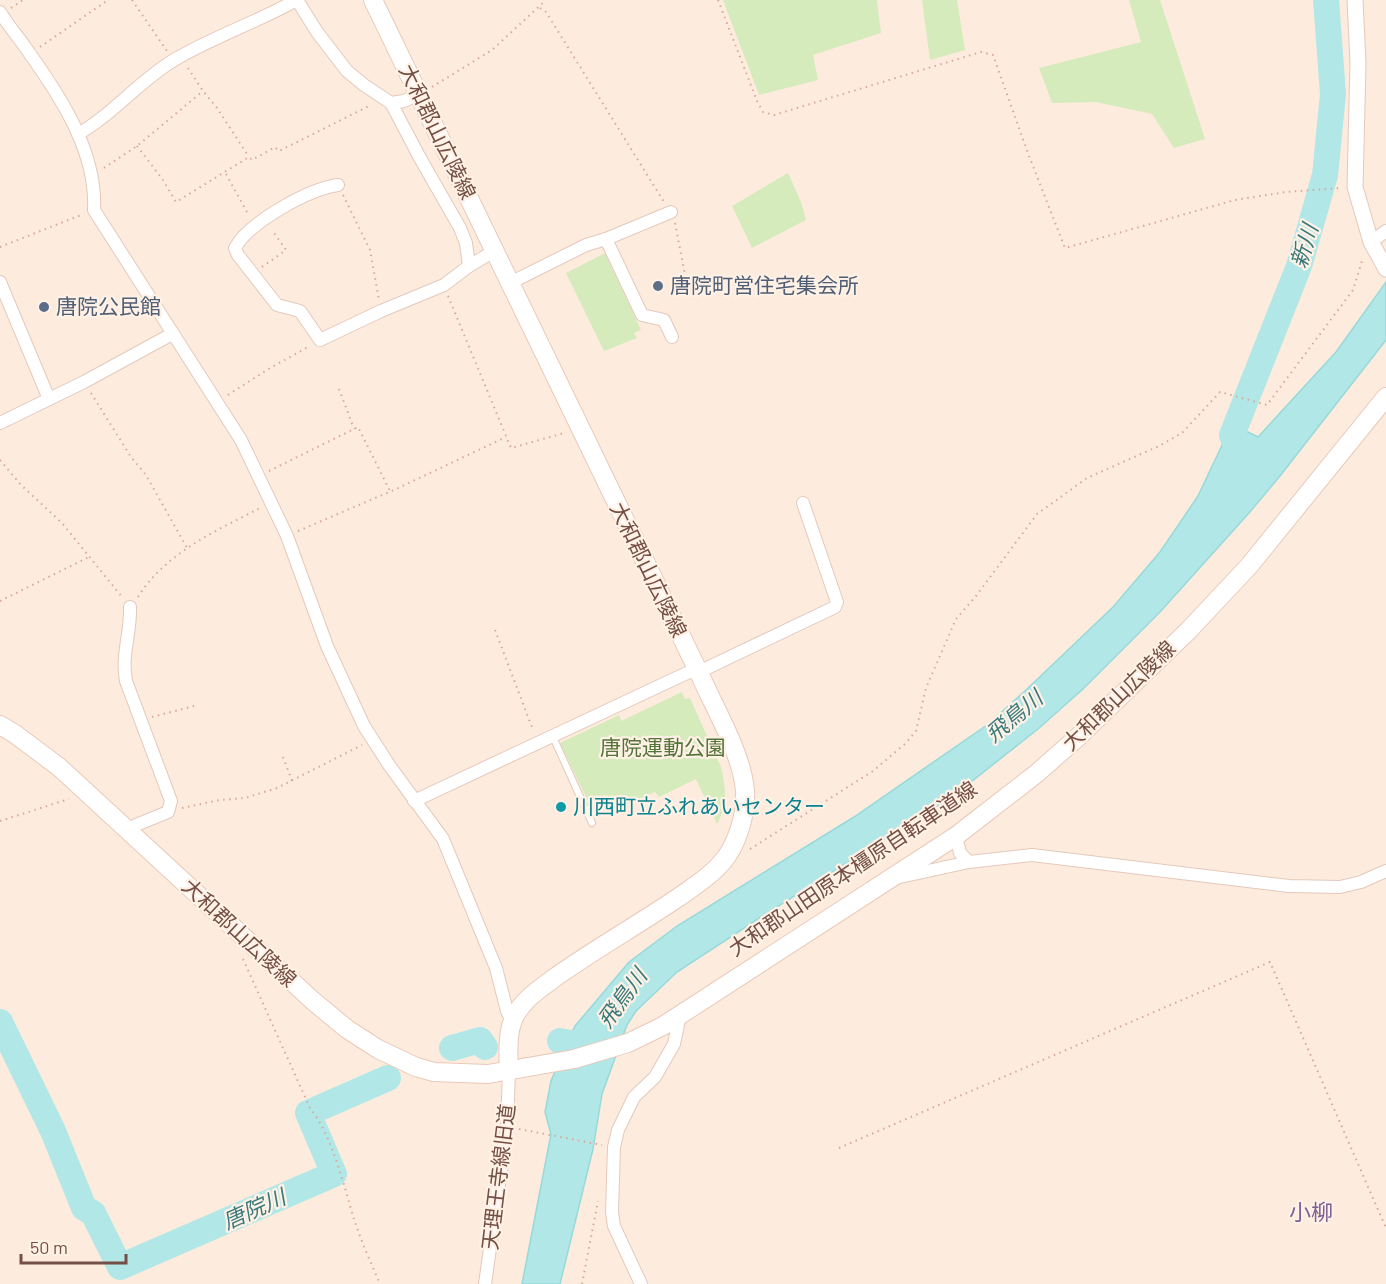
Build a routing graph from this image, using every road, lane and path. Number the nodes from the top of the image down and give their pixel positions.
1 (108, 0) edge
2 (132, 0) edge
3 (295, 0) edge
4 (373, 0) edge
5 (546, 0) edge
6 (718, 0) edge
7 (1355, 0) edge
8 (540, 8) junction
9 (0, 12) edge
10 (30, 54) junction
11 (177, 59) junction
12 (203, 91) junction
13 (419, 94) junction
14 (388, 100) junction
15 (78, 134) junction
16 (137, 146) junction
17 (249, 158) junction
18 (225, 173) junction
19 (91, 174) junction
20 (338, 185) joint
21 (1355, 187) junction
22 (94, 210) junction
23 (670, 212) junction
24 (260, 223) junction
25 (1386, 231) edge
26 (606, 239) junction
27 (1371, 242) junction
28 (0, 247) edge
29 (494, 251) junction
30 (469, 266) junction
31 (1386, 269) edge
32 (253, 274) junction
33 (0, 282) edge
34 (510, 283) junction
35 (444, 285) junction
36 (687, 285) dead end
37 (381, 311) junction
38 (172, 334) junction
39 (672, 337) dead end
40 (321, 340) junction
41 (84, 382) junction
42 (339, 389) dead end
43 (1386, 397) edge
44 (49, 399) junction
45 (216, 403) junction
46 (0, 423) edge
47 (579, 428) junction
48 (354, 429) junction
49 (507, 437) junction
50 (0, 460) edge
51 (258, 477) junction
52 (390, 491) junction
53 (271, 503) junction
54 (803, 503) dead end
55 (287, 536) junction
56 (187, 548) junction
57 (89, 556) junction
58 (0, 601) edge
59 (130, 607) junction
60 (495, 630) dead end
61 (697, 670) junction
62 (198, 705) dead end
63 (141, 720) junction
64 (0, 725) edge
65 (553, 737) junction
66 (373, 740) junction
67 (539, 744) junction
68 (283, 757) dead end
69 (292, 781) junction
70 (83, 789) junction
71 (414, 801) junction
72 (168, 812) junction
73 (0, 822) edge
74 (592, 823) dead end
75 (128, 831) junction
76 (956, 836) junction
77 (727, 856) junction
78 (969, 862) junction
79 (1386, 871) edge
80 (887, 881) junction
81 (235, 928) junction
82 (680, 1015) junction
83 (512, 1021) junction
84 (509, 1070) junction
85 (524, 1130) dead end
86 (601, 1145) dead end
87 (839, 1148) dead end
88 (599, 1197) dead end
89 (1386, 1228) edge
90 (380, 1284) edge
91 (485, 1284) edge
92 (582, 1284) edge
93 (642, 1284) edge

1 - 10 path
2 - 11 path
3 - 11 street
3 - 14 street
4 - 13 main road, 大和郡山広陵線
5 - 8 path
6 - 21 path
7 - 21 street
8 - 13 path
8 - 23 path
9 - 10 street
10 - 15 street
11 - 12 path
11 - 15 street
12 - 16 path
12 - 17 path
13 - 14 street
13 - 29 main road, 大和郡山広陵線
14 - 17 path
14 - 30 street
15 - 19 street
16 - 18 path
16 - 19 path
17 - 18 path
18 - 24 path
19 - 22 street
20 - 24 street
20 - 37 path
21 - 27 street
22 - 28 path
22 - 38 street
23 - 26 street
23 - 36 path
24 - 32 street
24 - 32 path
25 - 27 street
26 - 34 street
26 - 39 street
27 - 31 street
27 - 77 path
29 - 30 street
29 - 34 main road, 大和郡山広陵線
30 - 35 street
32 - 40 street
33 - 44 street
34 - 47 main road, 大和郡山広陵線
35 - 37 street
35 - 49 path
37 - 40 street
38 - 41 street
38 - 45 street
40 - 45 path
41 - 44 street
41 - 56 path
42 - 48 path
43 - 76 main road, 大和郡山広陵線
44 - 46 street
45 - 51 street
47 - 49 path
47 - 61 main road, 大和郡山広陵線
48 - 51 path
48 - 52 path
49 - 52 path
50 - 57 path
51 - 53 street
52 - 55 path
53 - 55 street
53 - 56 path
54 - 61 street
55 - 66 street
56 - 59 path
57 - 58 path
57 - 59 path
59 - 63 street
60 - 67 path
61 - 65 street
61 - 77 main road, 大和郡山広陵線
62 - 63 path
63 - 72 street
64 - 70 main road, 大和郡山広陵線
65 - 67 street
65 - 74 lane
66 - 69 path
66 - 71 street
67 - 71 street
68 - 69 path
69 - 72 path
70 - 73 path
70 - 75 main road, 大和郡山広陵線
71 - 83 street
72 - 75 street
75 - 81 main road, 大和郡山広陵線
76 - 78 street
76 - 80 main road, 大和郡山広陵線
77 - 83 main road, 大和郡山広陵線
78 - 79 street
78 - 80 street
80 - 82 main road, 大和郡山広陵線
81 - 84 main road, 大和郡山広陵線
81 - 90 path
82 - 84 main road, 大和郡山広陵線
82 - 93 street
83 - 84 main road, 大和郡山広陵線
84 - 91 street, 天理王寺線旧道
85 - 86 path
87 - 89 path
88 - 92 path

